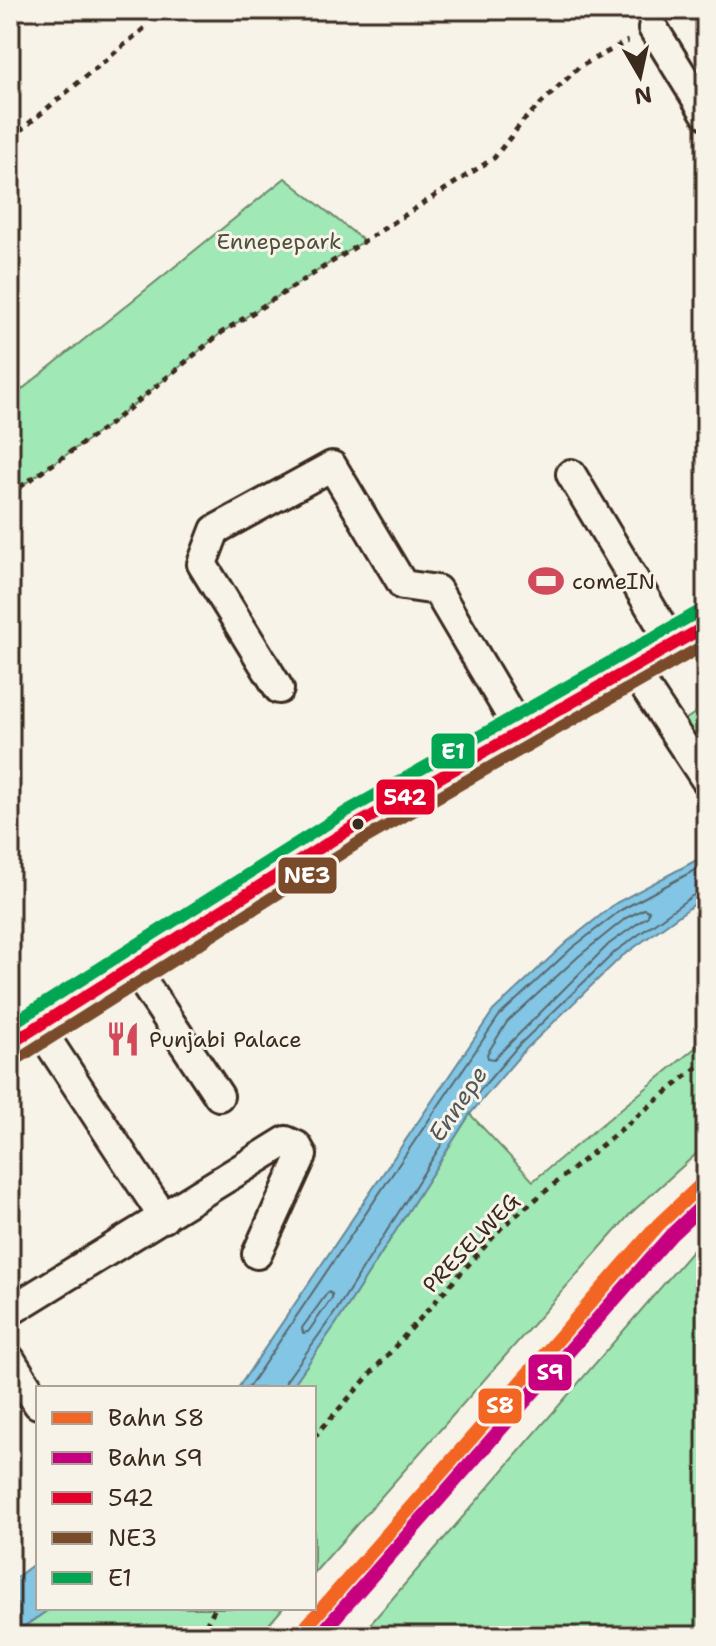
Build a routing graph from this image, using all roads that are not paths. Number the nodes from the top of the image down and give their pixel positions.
1 (653, 28) road end
2 (703, 101) edge
3 (571, 474) dead end
4 (706, 626) edge
5 (673, 645) junction
6 (632, 668) junction
7 (279, 689) dead end
8 (520, 731) junction
9 (706, 780) edge
10 (132, 965) junction
11 (24, 1035) edge
12 (219, 1096) dead end
13 (164, 1218) junction
14 (257, 1254) dead end
15 (10, 1311) edge
16 (10, 1359) edge
17 (36, 1401) edge

1 - 2 street
3 - 5 street
4 - 5 main road
5 - 6 main road
6 - 8 main road
6 - 9 street
7 - 8 street
8 - 10 main road
10 - 11 main road
10 - 12 street
11 - 13 street
13 - 14 street
13 - 15 street
16 - 17 street

